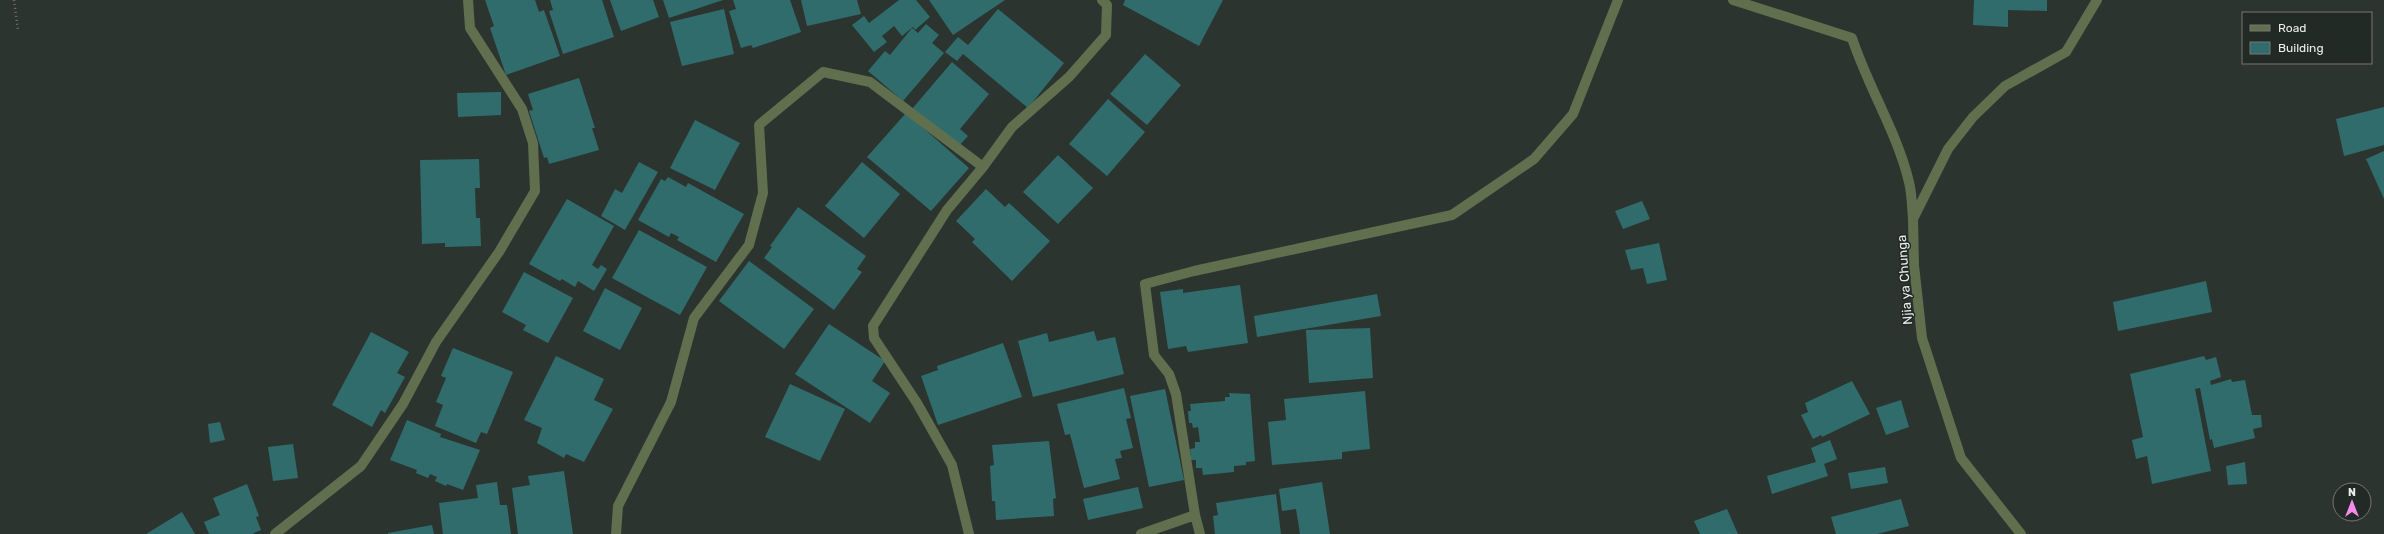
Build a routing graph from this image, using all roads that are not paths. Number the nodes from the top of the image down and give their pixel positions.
1 (468, 0) edge
2 (1102, 0) edge
3 (1618, 0) edge
4 (1733, 0) edge
5 (2097, 0) edge
6 (983, 166) junction
7 (1913, 219) junction
8 (1195, 515) junction
9 (275, 534) edge
10 (616, 534) edge
11 (969, 534) edge
12 (1141, 534) edge
13 (1200, 534) edge
14 (2021, 534) edge

1 - 9 street
2 - 6 street
3 - 8 street
4 - 7 street
5 - 7 street, Njia ya Chunga
6 - 10 street
6 - 11 street
7 - 14 street, Njia ya Chunga
8 - 12 street
8 - 13 street

